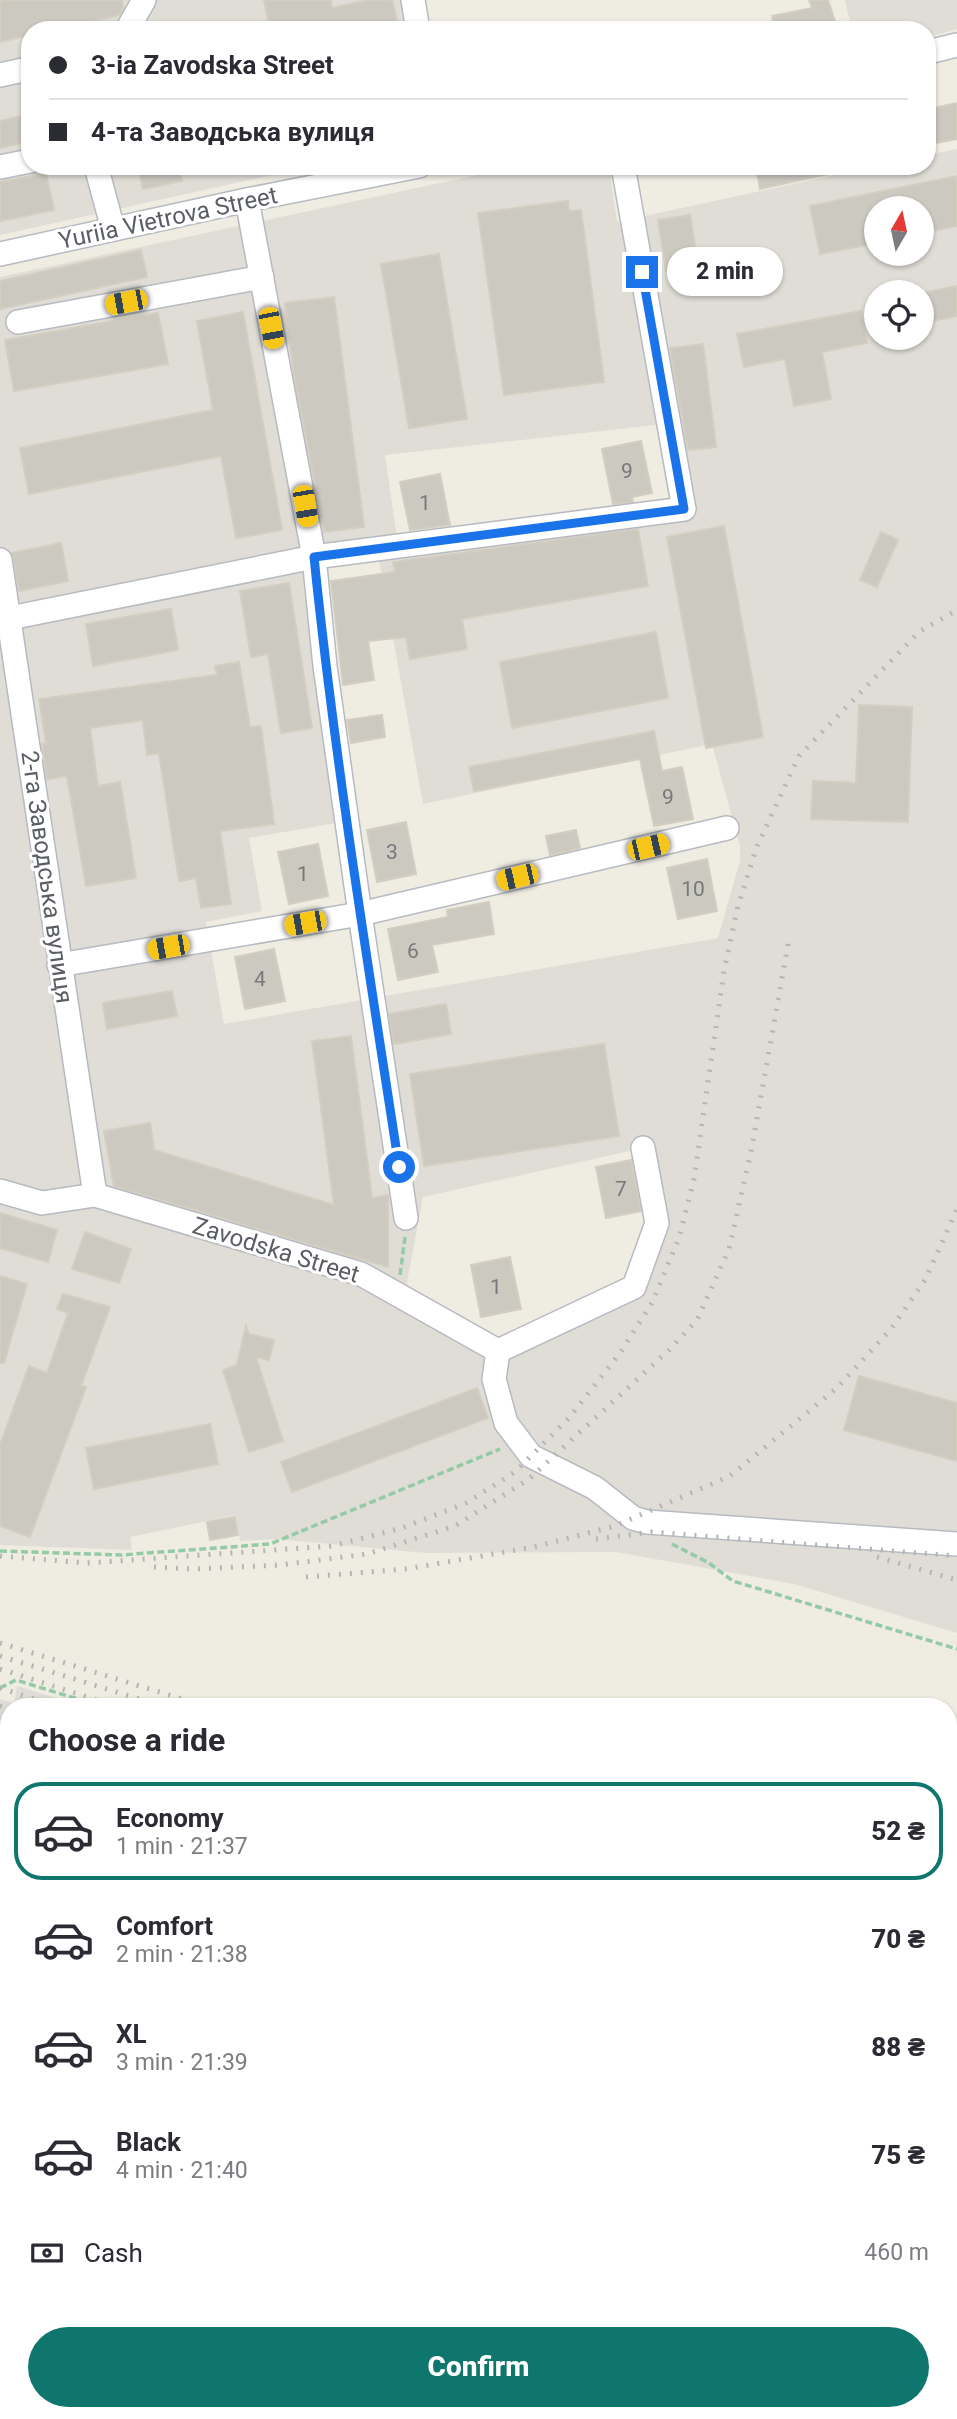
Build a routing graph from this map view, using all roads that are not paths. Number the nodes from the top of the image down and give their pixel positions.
1 (144, 0) edge
2 (413, 0) edge
3 (132, 21) edge
4 (416, 21) edge
5 (957, 45) edge
6 (936, 50) edge
7 (21, 70) edge
8 (0, 75) edge
9 (21, 163) edge
10 (0, 167) edge
11 (98, 175) edge
12 (373, 175) edge
13 (625, 175) edge
14 (247, 200) junction
15 (113, 229) junction
16 (0, 254) edge
17 (262, 277) junction
18 (18, 323) dead end
19 (314, 557) junction
20 (0, 560) edge
21 (5, 618) edge
22 (727, 828) dead end
23 (360, 914) junction
24 (59, 965) junction
25 (643, 1148) dead end
26 (0, 1191) edge
27 (95, 1195) junction
28 (406, 1218) road end
29 (498, 1351) junction
30 (957, 1544) edge

1 - 3 street
2 - 4 street
5 - 6 street
7 - 8 street
9 - 10 street
11 - 15 street
12 - 14 street, Yuriia Vietrova Street
13 - 19 street
14 - 15 street, Yuriia Vietrova Street
14 - 17 street
15 - 16 street, Yuriia Vietrova Street
17 - 18 street
17 - 19 street
19 - 21 street
19 - 23 street
20 - 21 street, 2-га Заводська вулиця
21 - 24 street, 2-га Заводська вулиця
22 - 23 street
23 - 24 street
23 - 28 street
24 - 27 street, 2-га Заводська вулиця
25 - 29 street
26 - 27 street, Zavodska Street
27 - 29 street, Zavodska Street
29 - 30 street

